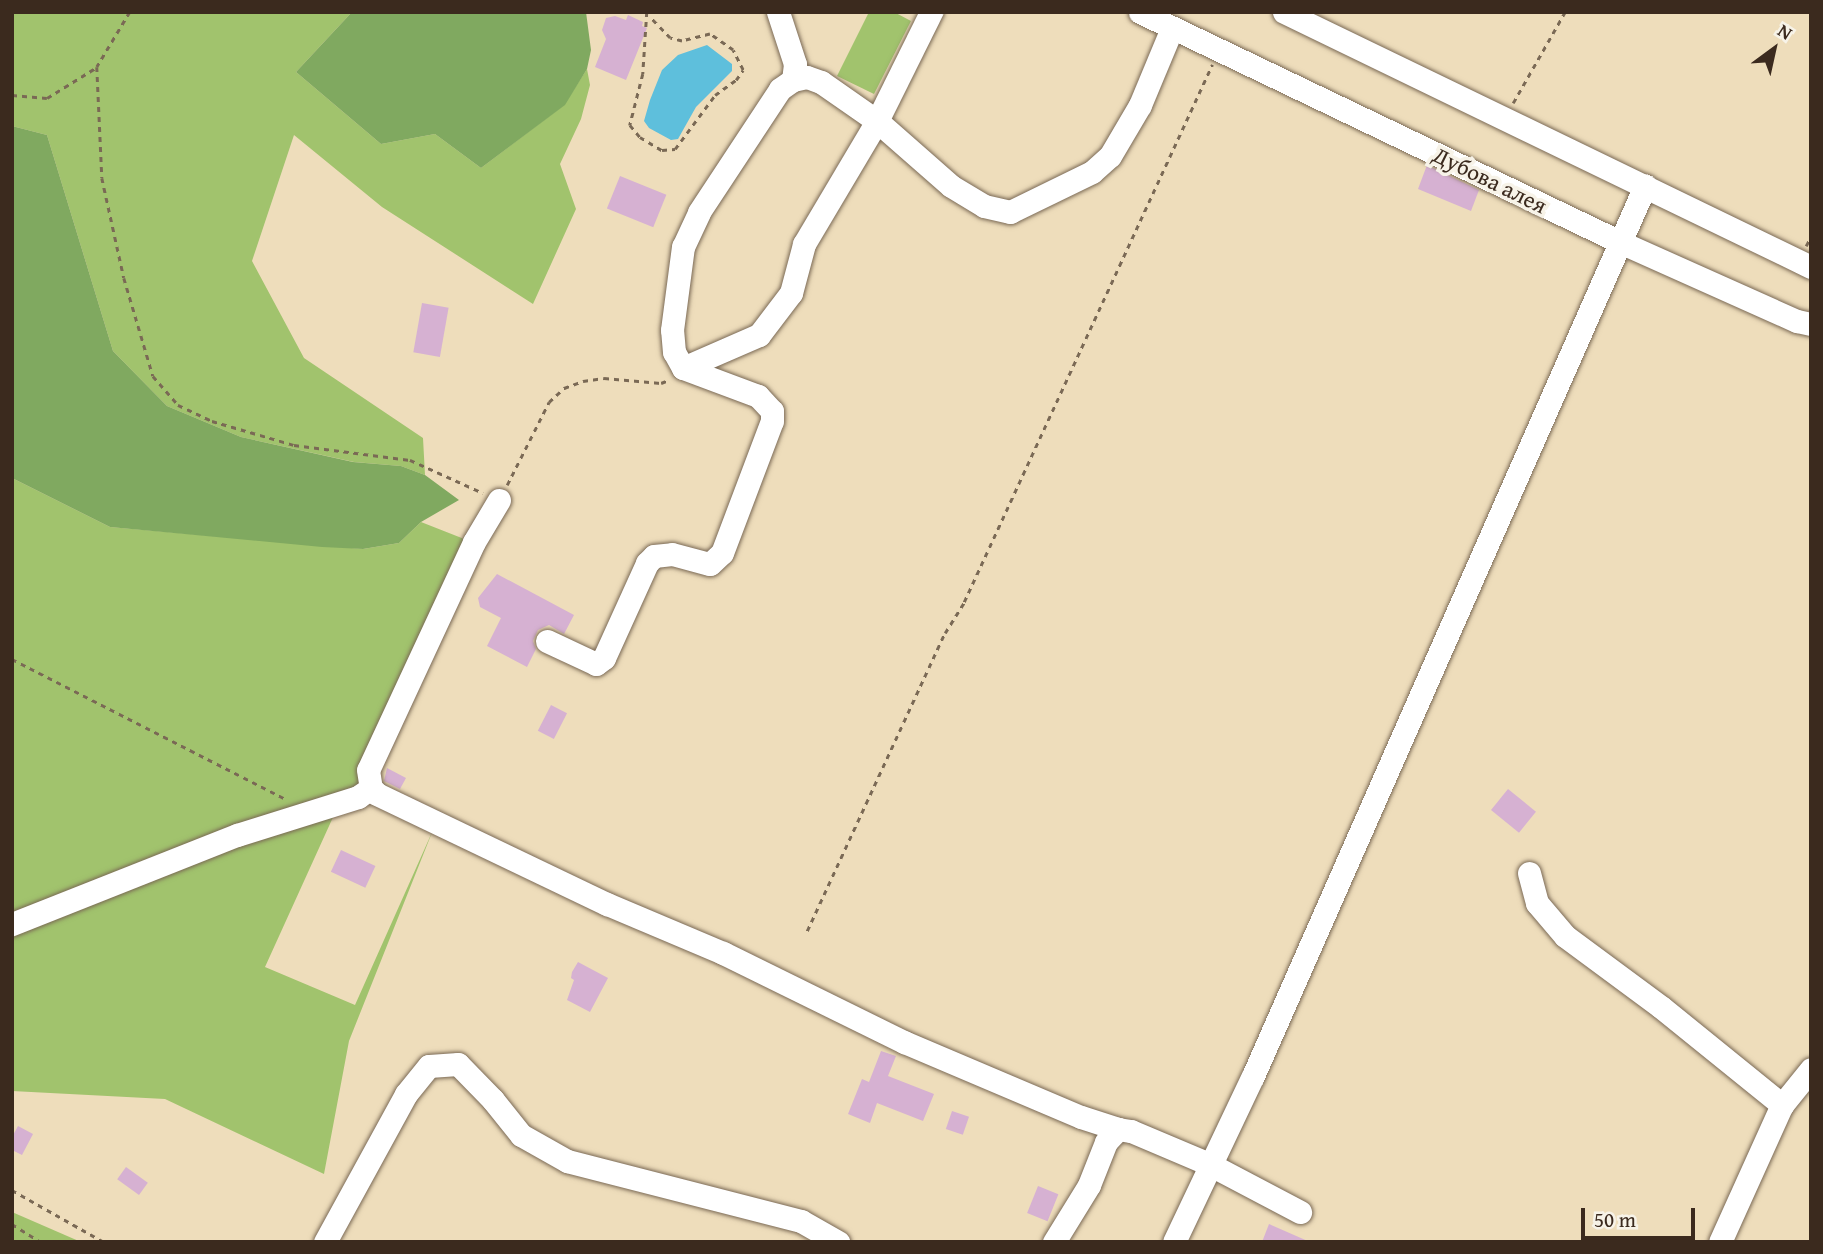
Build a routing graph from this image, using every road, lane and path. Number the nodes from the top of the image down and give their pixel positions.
1 (130, 12) edge
2 (778, 12) edge
3 (931, 12) edge
4 (1140, 12) edge
5 (1284, 12) edge
6 (1565, 12) edge
7 (648, 14) edge
8 (1172, 28) junction
9 (1219, 50) junction
10 (97, 68) junction
11 (793, 80) junction
12 (12, 95) edge
13 (1504, 118) junction
14 (877, 121) junction
15 (1645, 186) junction
16 (1620, 242) junction
17 (1811, 267) edge
18 (1811, 324) edge
19 (683, 368) junction
20 (499, 500) junction
21 (547, 641) dead end
22 (12, 659) edge
23 (371, 788) junction
24 (313, 813) junction
25 (1529, 873) dead end
26 (12, 924) edge
27 (807, 931) dead end
28 (1811, 1069) edge
29 (1782, 1105) junction
30 (1118, 1129) junction
31 (1209, 1164) junction
32 (12, 1190) edge
33 (1300, 1212) dead end
34 (12, 1224) edge
35 (41, 1242) edge
36 (104, 1242) edge
37 (325, 1242) edge
38 (838, 1242) edge
39 (1054, 1242) edge
40 (1174, 1242) edge
41 (1720, 1242) edge

1 - 10 path
2 - 11 street
3 - 14 street
4 - 8 street, Дубова алея
5 - 13 street
6 - 13 path
7 - 7 path
8 - 9 street, Дубова алея
8 - 14 street
9 - 16 street, Дубова алея
9 - 27 path
10 - 12 path
10 - 20 path
11 - 14 street
11 - 19 street
13 - 15 street
14 - 19 street
15 - 16 street
15 - 17 street
16 - 18 street, Дубова алея
16 - 31 street
19 - 20 path
19 - 21 street
20 - 23 street
22 - 24 path
23 - 24 street
23 - 30 street
24 - 26 street
25 - 29 street
28 - 29 street
29 - 41 street
30 - 31 street
30 - 39 street
31 - 33 street
31 - 40 street
32 - 36 path
34 - 35 path
37 - 38 street

